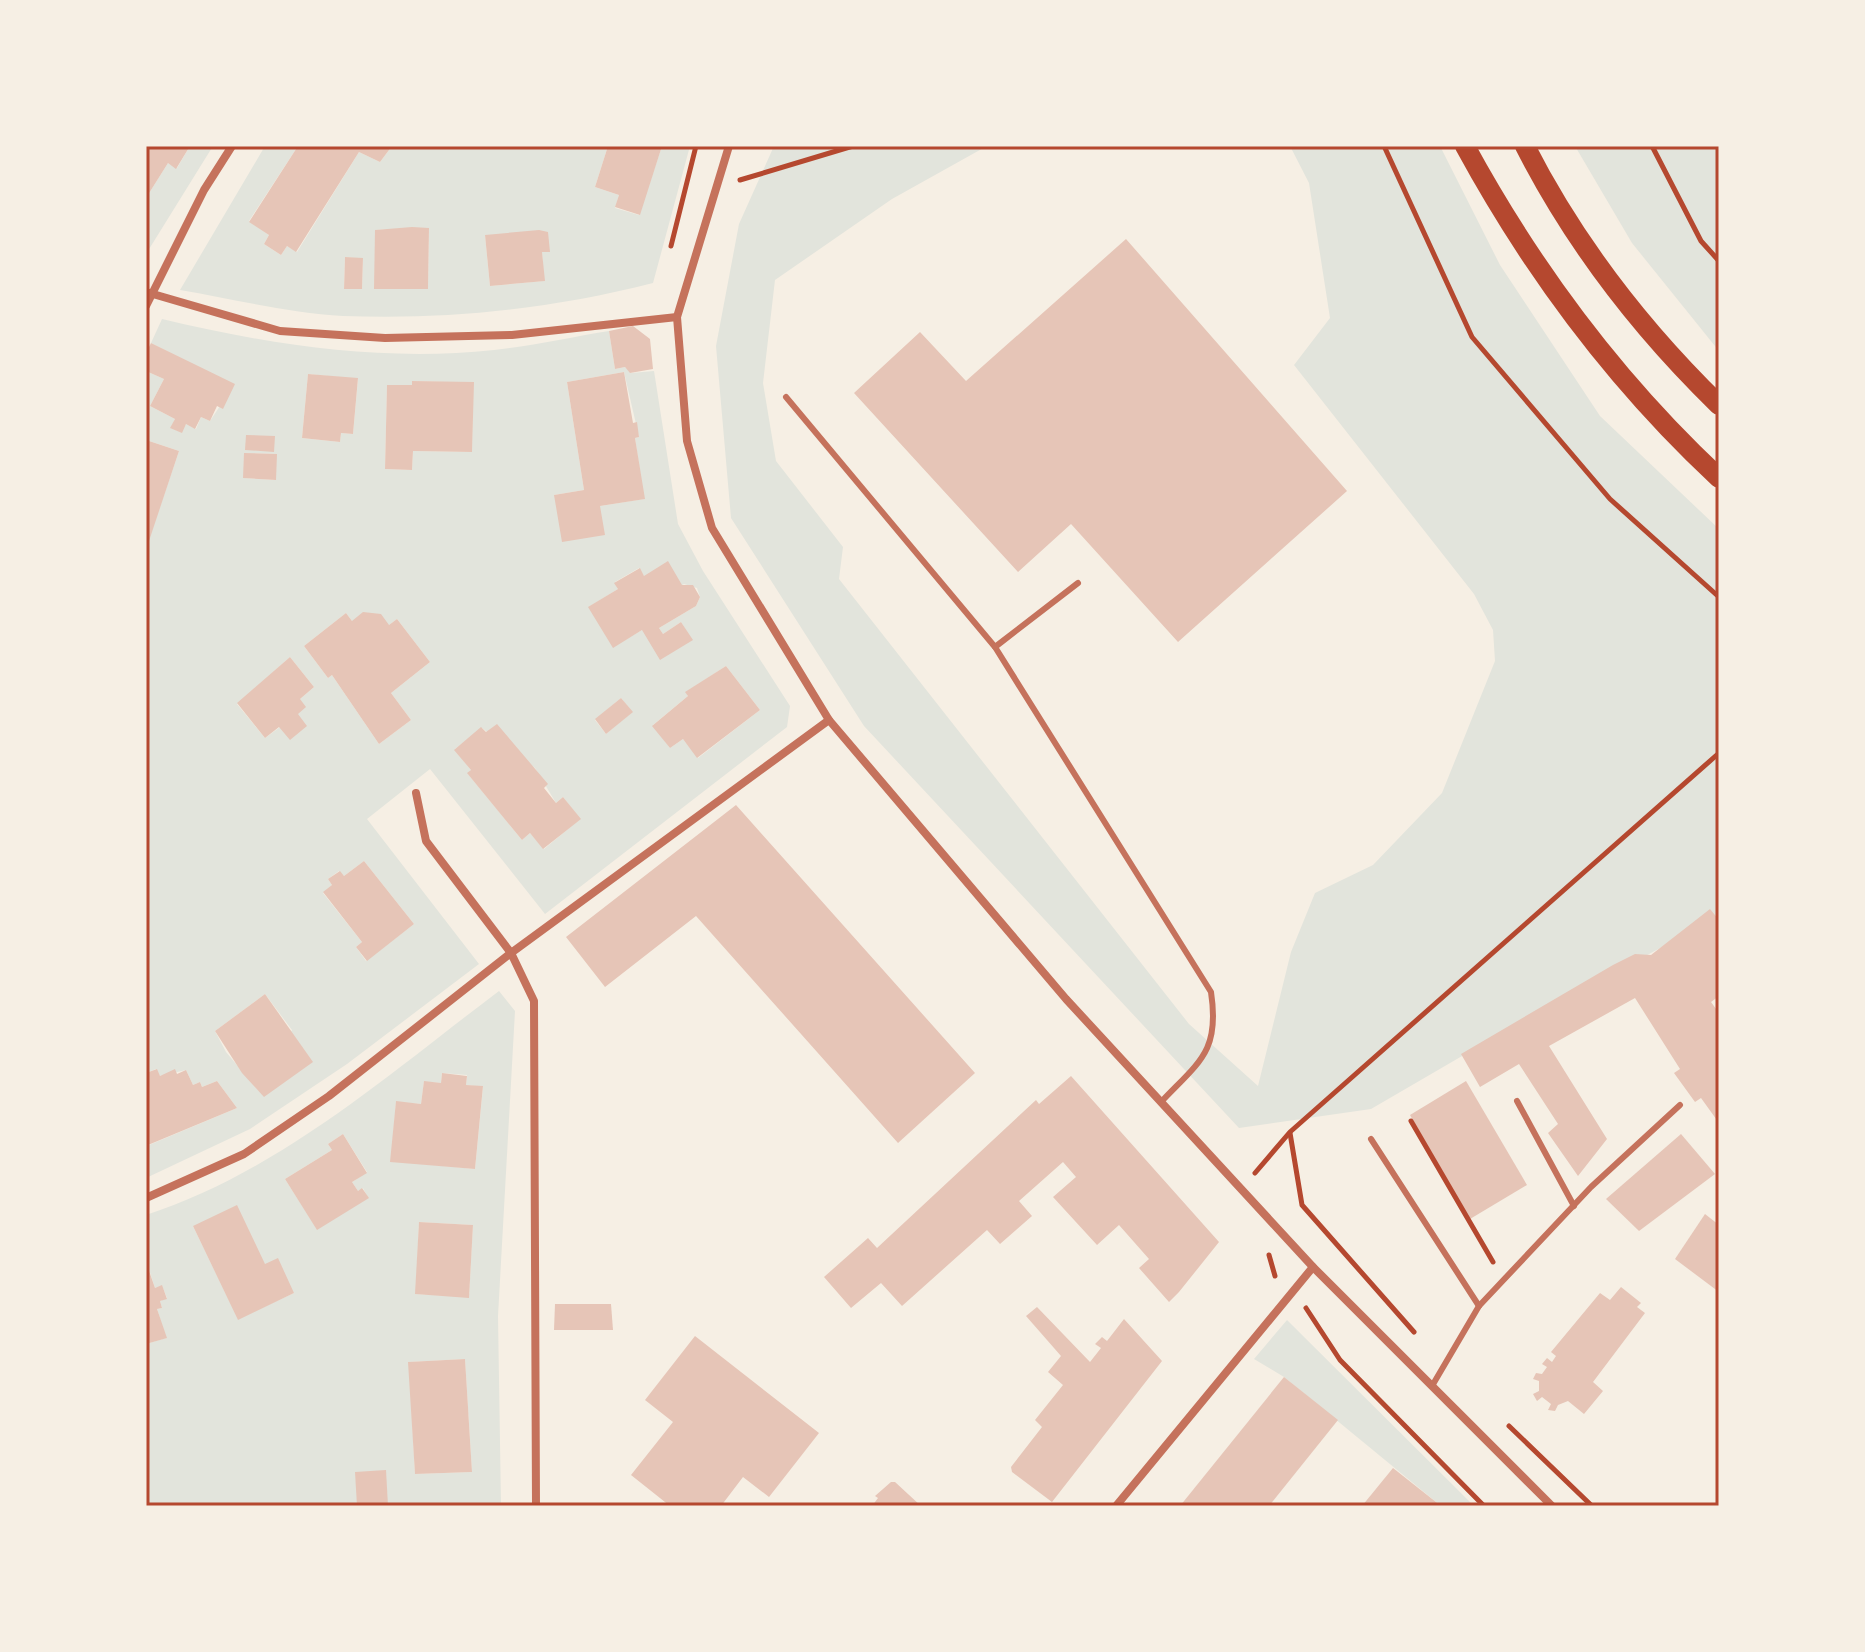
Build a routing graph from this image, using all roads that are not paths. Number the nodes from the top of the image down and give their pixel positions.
1 (232, 146) edge
2 (729, 146) edge
3 (1465, 146) edge
4 (1525, 146) edge
5 (149, 294) edge
6 (146, 306) edge
7 (677, 317) junction
8 (786, 397) dead end
9 (1719, 405) edge
10 (1719, 478) edge
11 (1078, 583) dead end
12 (995, 647) junction
13 (829, 720) junction
14 (416, 793) dead end
15 (511, 953) junction
16 (1162, 1101) junction
17 (1517, 1101) dead end
18 (1680, 1105) dead end
19 (1371, 1139) dead end
20 (146, 1198) edge
21 (1574, 1206) junction
22 (1313, 1267) junction
23 (1479, 1306) junction
24 (1432, 1386) junction
25 (536, 1506) edge
26 (1116, 1506) edge
27 (1552, 1506) edge

1 - 5 street
2 - 7 street
3 - 10 main road
4 - 9 main road
5 - 6 street
5 - 7 street
7 - 13 street
8 - 12 lane
11 - 12 lane
12 - 16 lane
13 - 15 street
13 - 16 street
14 - 15 street
15 - 20 street
15 - 25 street
16 - 22 street
17 - 21 lane
18 - 21 lane
19 - 23 lane
21 - 23 lane
22 - 24 street
22 - 26 street
23 - 24 lane
24 - 27 street

